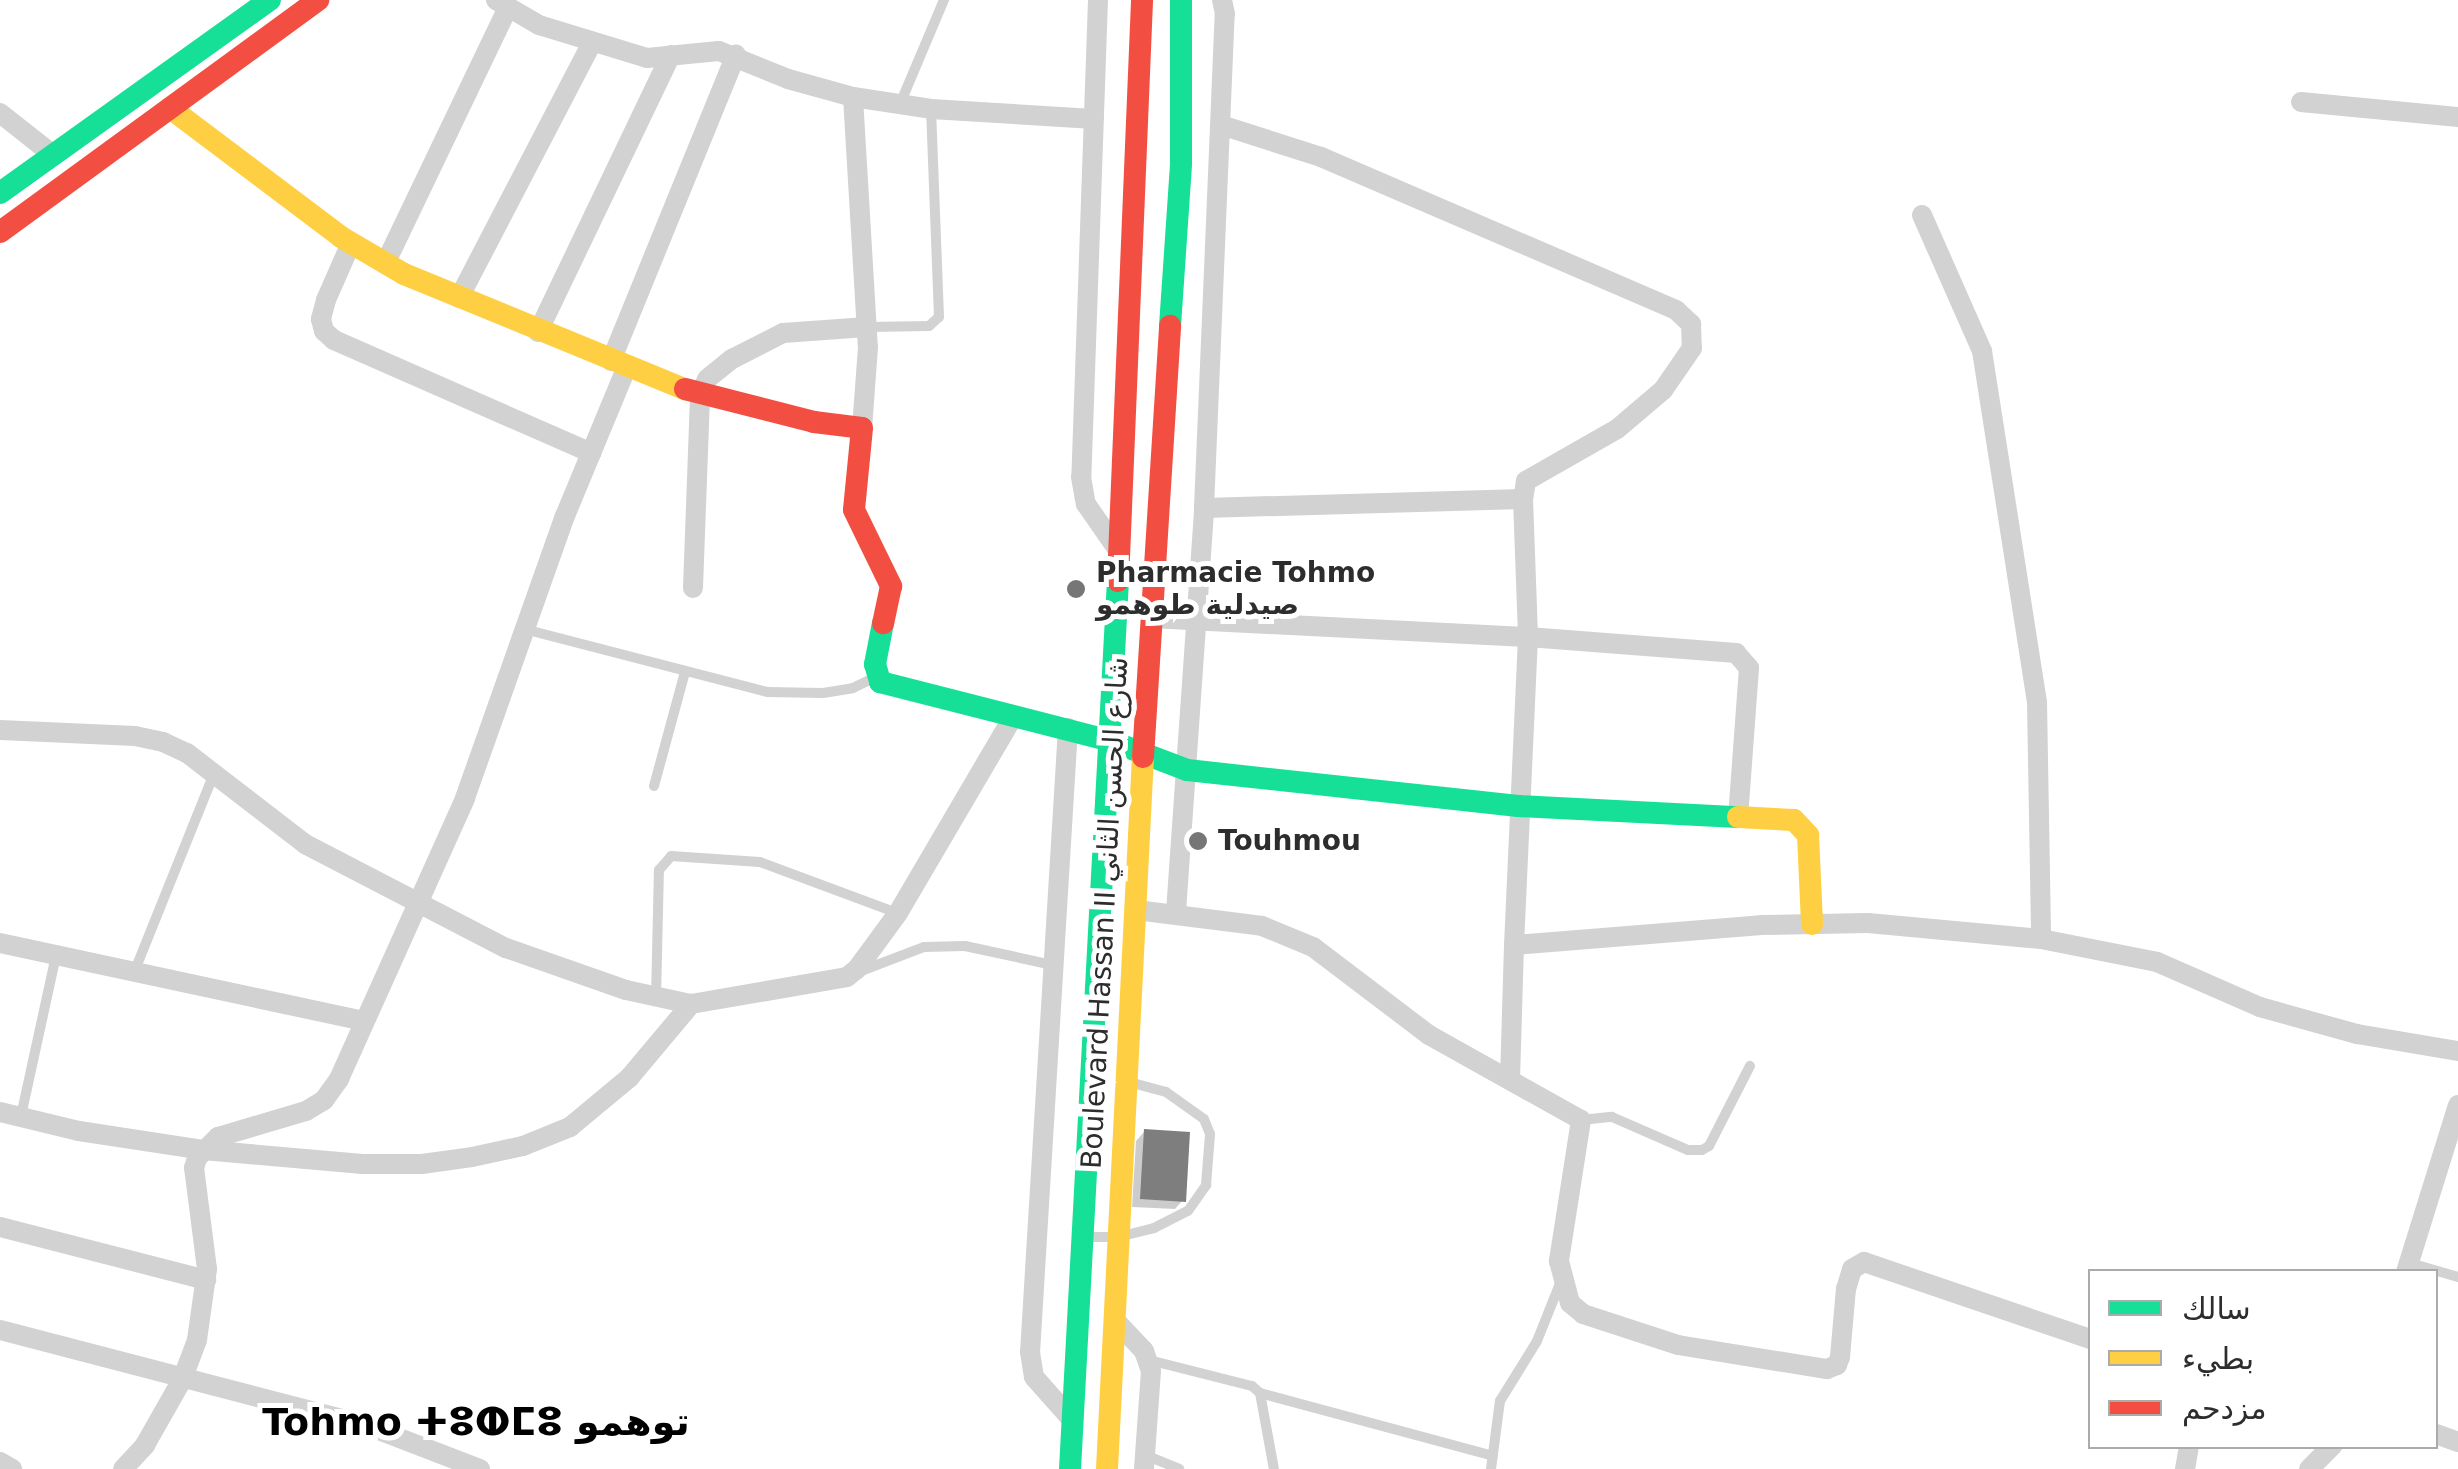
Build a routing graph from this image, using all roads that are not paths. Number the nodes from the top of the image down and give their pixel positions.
1 (270, 0) edge
2 (318, 0) edge
3 (944, 0) edge
4 (1098, 0) edge
5 (1142, 0) edge
6 (1180, 0) edge
7 (1222, 0) edge
8 (502, 5) edge
9 (592, 43) junction
10 (671, 55) junction
11 (736, 56) junction
12 (853, 97) junction
13 (2300, 102) dead end
14 (900, 104) junction
15 (170, 108) junction
16 (931, 109) junction
17 (0, 113) edge
18 (2458, 117) edge
19 (1094, 118) junction
20 (1221, 125) junction
21 (52, 154) junction
22 (0, 193) edge
23 (1922, 215) dead end
24 (0, 232) edge
25 (351, 243) junction
26 (385, 264) junction
27 (459, 298) junction
28 (867, 327) junction
29 (538, 332) junction
30 (619, 364) junction
31 (700, 395) junction
32 (862, 428) junction
33 (591, 454) junction
34 (1523, 499) junction
35 (1204, 508) junction
36 (1118, 550) junction
37 (694, 588) dead end
38 (1151, 618) junction
39 (1197, 620) junction
40 (523, 629) junction
41 (1528, 637) junction
42 (684, 672) junction
43 (877, 677) junction
44 (1013, 716) junction
45 (1068, 728) junction
46 (0, 730) edge
47 (1111, 741) junction
48 (1143, 750) junction
49 (1187, 770) junction
50 (213, 776) junction
51 (654, 786) dead end
52 (1518, 806) junction
53 (1738, 816) junction
54 (417, 901) junction
55 (1136, 910) junction
56 (1176, 912) junction
57 (898, 913) junction
58 (1812, 924) junction
59 (2041, 939) junction
60 (0, 943) edge
61 (1514, 944) junction
62 (56, 955) junction
63 (1053, 965) junction
64 (135, 970) junction
65 (847, 977) junction
66 (656, 998) junction
67 (691, 1004) junction
68 (363, 1021) junction
69 (2458, 1051) edge
70 (1750, 1066) dead end
71 (1510, 1080) junction
72 (1126, 1082) junction
73 (2458, 1105) edge
74 (10, 1114) edge
75 (1581, 1120) junction
76 (203, 1150) junction
77 (0, 1227) edge
78 (1082, 1236) junction
79 (1118, 1237) junction
80 (2408, 1267) edge
81 (1562, 1278) junction
82 (206, 1280) junction
83 (1114, 1319) junction
84 (0, 1330) edge
85 (2088, 1338) edge
86 (1148, 1360) junction
87 (182, 1380) junction
88 (1260, 1393) junction
89 (1073, 1420) junction
90 (2329, 1449) edge
91 (1493, 1456) junction
92 (0, 1462) edge
93 (1145, 1462) edge
94 (2312, 1468) edge
95 (12, 1469) edge
96 (123, 1469) edge
97 (480, 1469) edge
98 (1070, 1469) edge
99 (1107, 1469) edge
100 (1180, 1469) edge
101 (1274, 1469) edge
102 (1491, 1469) edge

1 - 21 main road
2 - 15 main road
3 - 14 lane
4 - 19 street
5 - 36 main road, Boulevard Hassan II شارع الحسن الثاني
6 - 38 main road, Boulevard Hassan II شارع الحسن الثاني
7 - 20 street
8 - 9 street
8 - 26 street
9 - 10 street
9 - 27 street
10 - 11 street
10 - 29 street
11 - 12 street
11 - 30 street
12 - 14 street
12 - 28 street
13 - 18 street
14 - 16 street
15 - 24 main road
15 - 25 main road
16 - 19 street
16 - 28 lane
17 - 21 street
19 - 36 street
20 - 34 street
20 - 35 street
21 - 22 main road
23 - 59 street
25 - 26 main road
25 - 33 street
26 - 27 main road
27 - 29 main road
28 - 31 street
28 - 32 street
29 - 30 main road
30 - 31 main road
30 - 33 street
31 - 32 main road
31 - 37 street
32 - 43 main road
33 - 40 street
34 - 35 street
34 - 41 street
35 - 39 street
36 - 47 main road, Boulevard Hassan II شارع الحسن الثاني
38 - 39 street
38 - 48 main road, Boulevard Hassan II شارع الحسن الثاني
39 - 41 street
39 - 49 street
40 - 42 lane
40 - 54 street
41 - 52 street
41 - 53 street
42 - 43 lane
42 - 51 lane
43 - 44 main road
44 - 45 main road
44 - 57 street
45 - 47 main road
45 - 63 street
46 - 50 street
47 - 48 main road
47 - 78 main road, Boulevard Hassan II شارع الحسن الثاني
48 - 49 main road
48 - 55 main road, Boulevard Hassan II شارع الحسن الثاني
49 - 52 main road
49 - 56 street
50 - 54 street
50 - 64 lane
52 - 53 main road
52 - 61 street
53 - 58 main road
54 - 66 street
54 - 68 street
55 - 56 street
55 - 72 main road, Boulevard Hassan II شارع الحسن الثاني
56 - 71 street
57 - 65 street
57 - 66 lane
58 - 59 street
58 - 61 street
59 - 69 street
60 - 62 street
61 - 71 street
62 - 64 street
62 - 74 lane
63 - 65 lane
63 - 89 street
64 - 68 street
65 - 67 street
66 - 67 street
67 - 76 street
68 - 76 street
70 - 75 lane
71 - 75 street
72 - 79 main road, Boulevard Hassan II شارع الحسن الثاني
72 - 79 lane
73 - 80 street
74 - 76 street
75 - 81 street
76 - 82 street
77 - 82 street
78 - 79 lane
78 - 89 main road, Boulevard Hassan II شارع الحسن الثاني
79 - 83 main road, Boulevard Hassan II شارع الحسن الثاني
81 - 85 street
81 - 91 lane
82 - 87 street
83 - 86 street
83 - 99 main road, Boulevard Hassan II شارع الحسن الثاني
84 - 87 street
86 - 88 lane
86 - 93 street
87 - 96 street
87 - 97 street
88 - 91 lane
88 - 101 lane
89 - 98 main road, Boulevard Hassan II شارع الحسن الثاني
90 - 94 street
91 - 102 lane
92 - 95 street
93 - 100 lane

